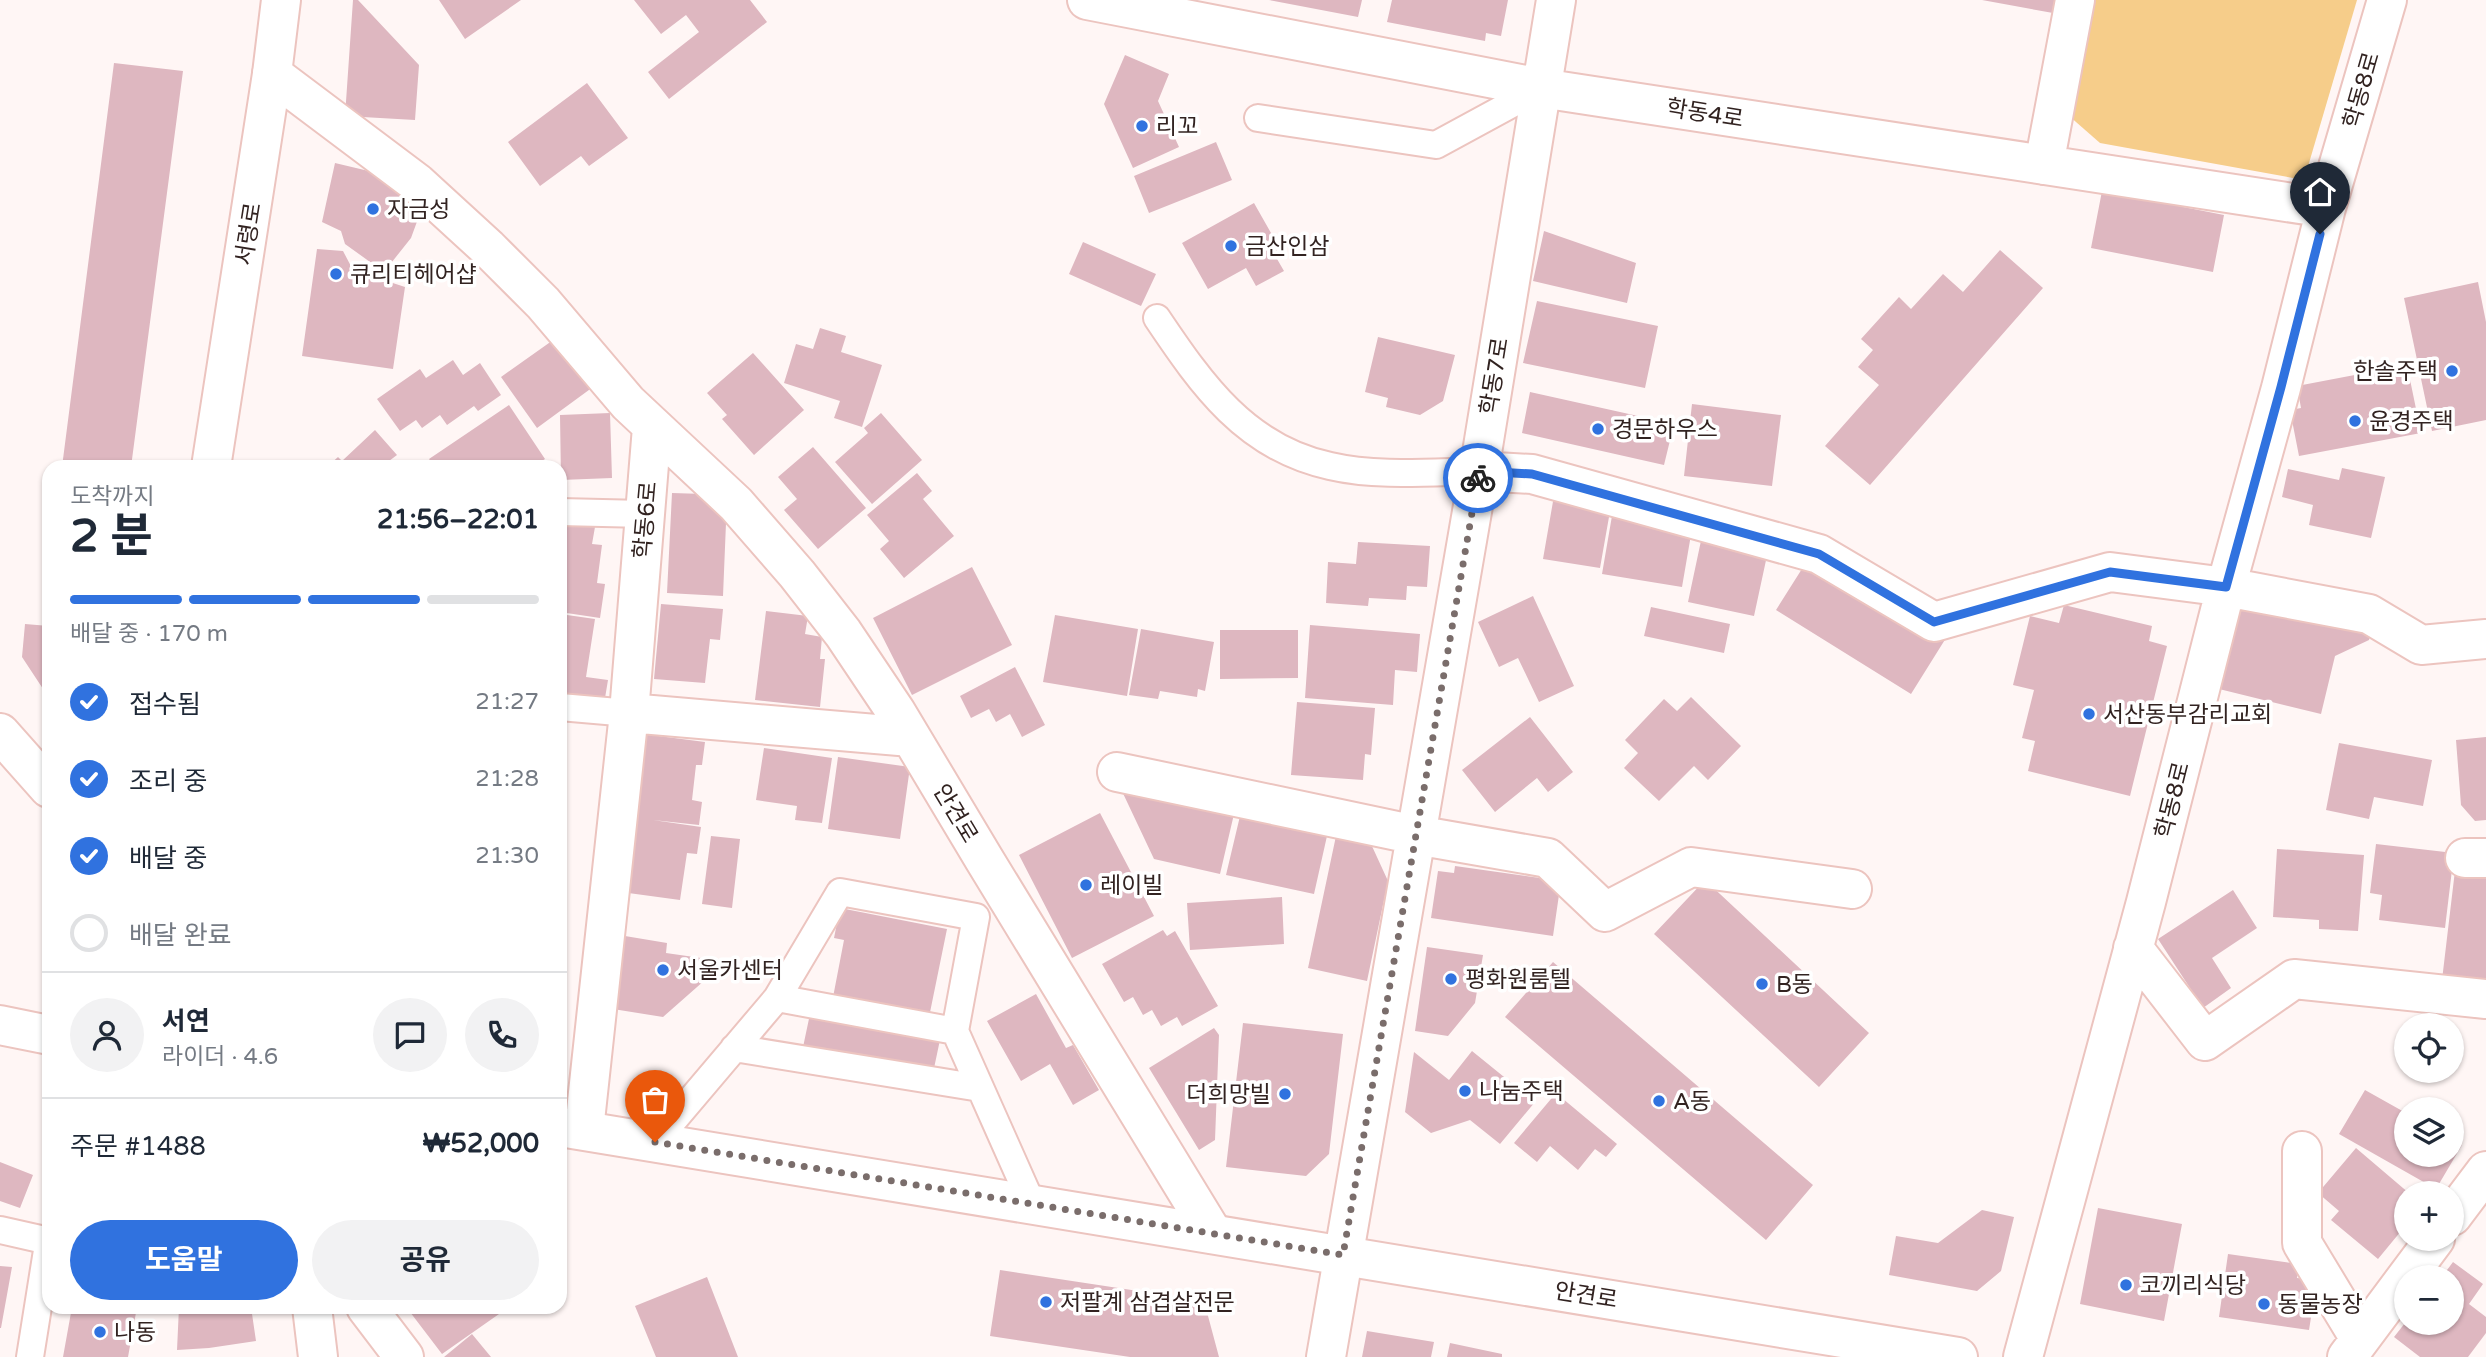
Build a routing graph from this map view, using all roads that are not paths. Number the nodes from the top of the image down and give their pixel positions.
1 (281, 0) edge
2 (1087, 0) edge
3 (1556, 0) edge
4 (2075, 0) edge
5 (2387, 0) edge
6 (272, 74) junction
7 (1541, 88) junction
8 (1258, 118) dead end
9 (2043, 165) junction
10 (2326, 208) junction
11 (1157, 318) dead end
12 (652, 427) junction
13 (212, 460) edge
14 (1479, 471) junction
15 (567, 512) edge
16 (645, 514) junction
17 (2226, 587) junction
18 (2486, 639) edge
19 (567, 708) edge
20 (629, 713) junction
21 (0, 733) edge
22 (911, 737) junction
23 (1117, 772) dead end
24 (42, 780) edge
25 (1416, 835) junction
26 (1852, 889) dead end
27 (2133, 947) junction
28 (777, 998) junction
29 (2486, 999) edge
30 (0, 1025) edge
31 (954, 1031) junction
32 (42, 1034) edge
33 (734, 1048) junction
34 (980, 1088) junction
35 (572, 1129) edge
36 (655, 1142) junction
37 (2302, 1151) dead end
38 (2486, 1171) edge
39 (2464, 1200) edge
40 (1032, 1204) junction
41 (0, 1230) edge
42 (1213, 1234) junction
43 (42, 1239) edge
44 (2426, 1251) edge
45 (1343, 1255) junction
46 (42, 1283) edge
47 (313, 1314) edge
48 (371, 1314) edge
49 (2353, 1348) edge
50 (30, 1357) edge
51 (318, 1357) edge
52 (404, 1357) edge
53 (1326, 1357) edge
54 (1958, 1357) edge
55 (2023, 1357) edge

1 - 6 street, 서령로
2 - 7 street, 학동4로
3 - 7 street, 학동7로
4 - 9 street
5 - 10 street, 학동8로
6 - 12 street
6 - 13 street, 서령로
7 - 8 lane
7 - 9 street, 학동4로
7 - 14 street, 학동7로
9 - 10 street, 학동4로
10 - 17 street, 학동8로
11 - 14 lane
12 - 16 street, 학동6로
12 - 22 street, 안견로
14 - 17 street
14 - 25 street, 학동7로
15 - 16 lane
16 - 20 street, 학동6로
17 - 18 street
17 - 27 street, 학동8로
19 - 20 lane
20 - 22 street
20 - 35 street, 학동6로
21 - 24 street
22 - 42 street, 안견로
23 - 25 street
25 - 26 street
25 - 45 street, 학동7로
27 - 29 street
27 - 55 street, 학동8로
28 - 31 lane
28 - 31 lane
28 - 33 lane
30 - 32 street
31 - 34 lane
33 - 34 lane
33 - 36 lane
34 - 40 lane
35 - 36 street, 안견로
36 - 40 street, 안견로
37 - 49 street
38 - 39 street
40 - 42 street, 안견로
41 - 43 lane
42 - 45 street, 안견로
44 - 49 street
45 - 53 street, 학동7로
45 - 54 street, 안견로
46 - 50 lane
47 - 51 street
48 - 52 street

